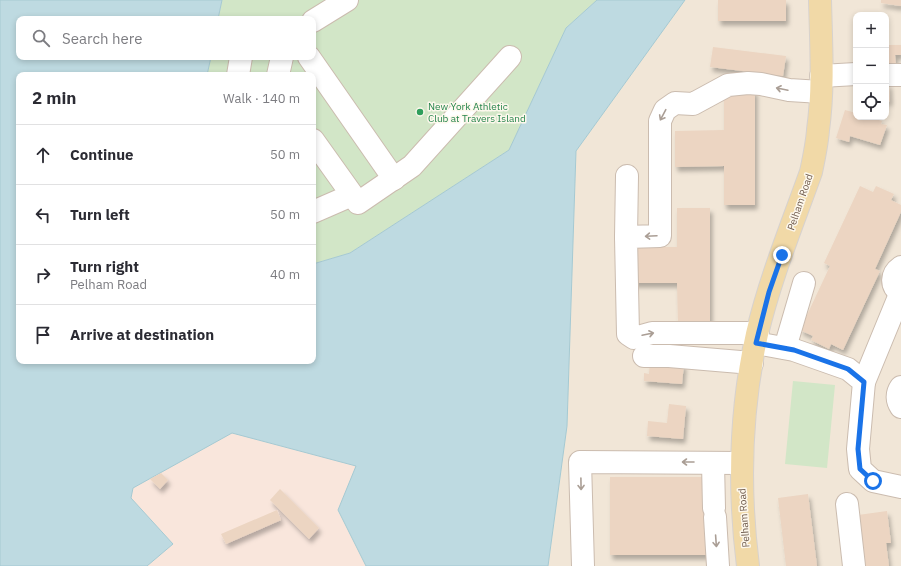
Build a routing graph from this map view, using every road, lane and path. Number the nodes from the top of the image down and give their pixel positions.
1 (347, 0) edge
2 (820, 0) edge
3 (316, 19) edge
4 (510, 57) dead end
5 (240, 60) edge
6 (281, 60) edge
7 (311, 60) edge
8 (238, 72) edge
9 (279, 72) edge
10 (853, 75) edge
11 (889, 75) edge
12 (901, 75) edge
13 (821, 84) junction
14 (316, 144) edge
15 (627, 176) dead end
16 (394, 178) junction
17 (352, 195) junction
18 (316, 211) edge
19 (626, 237) junction
20 (901, 267) edge
21 (804, 283) dead end
22 (901, 292) edge
23 (755, 346) junction
24 (785, 348) junction
25 (644, 356) dead end
26 (864, 382) junction
27 (901, 387) edge
28 (901, 407) edge
29 (713, 463) junction
30 (741, 463) junction
31 (901, 487) edge
32 (847, 504) dead end
33 (583, 566) edge
34 (718, 566) edge
35 (748, 566) edge
36 (854, 566) edge

1 - 3 lane
2 - 13 main road, Pelham Road
4 - 16 lane
5 - 8 lane
6 - 9 lane
7 - 16 lane
10 - 13 lane
11 - 12 lane
13 -> 19 lane
13 - 23 main road, Pelham Road
14 - 17 lane
15 - 19 lane
16 - 17 lane
17 - 18 lane
19 -> 23 lane
20 - 22 lane
21 - 24 lane
22 - 26 lane
23 - 24 lane
23 - 25 lane
23 - 30 main road, Pelham Road
24 - 26 lane
26 - 31 lane
27 - 28 lane
29 - 30 lane
29 -> 33 lane
29 -> 34 lane
30 - 35 main road, Pelham Road
32 - 36 lane

